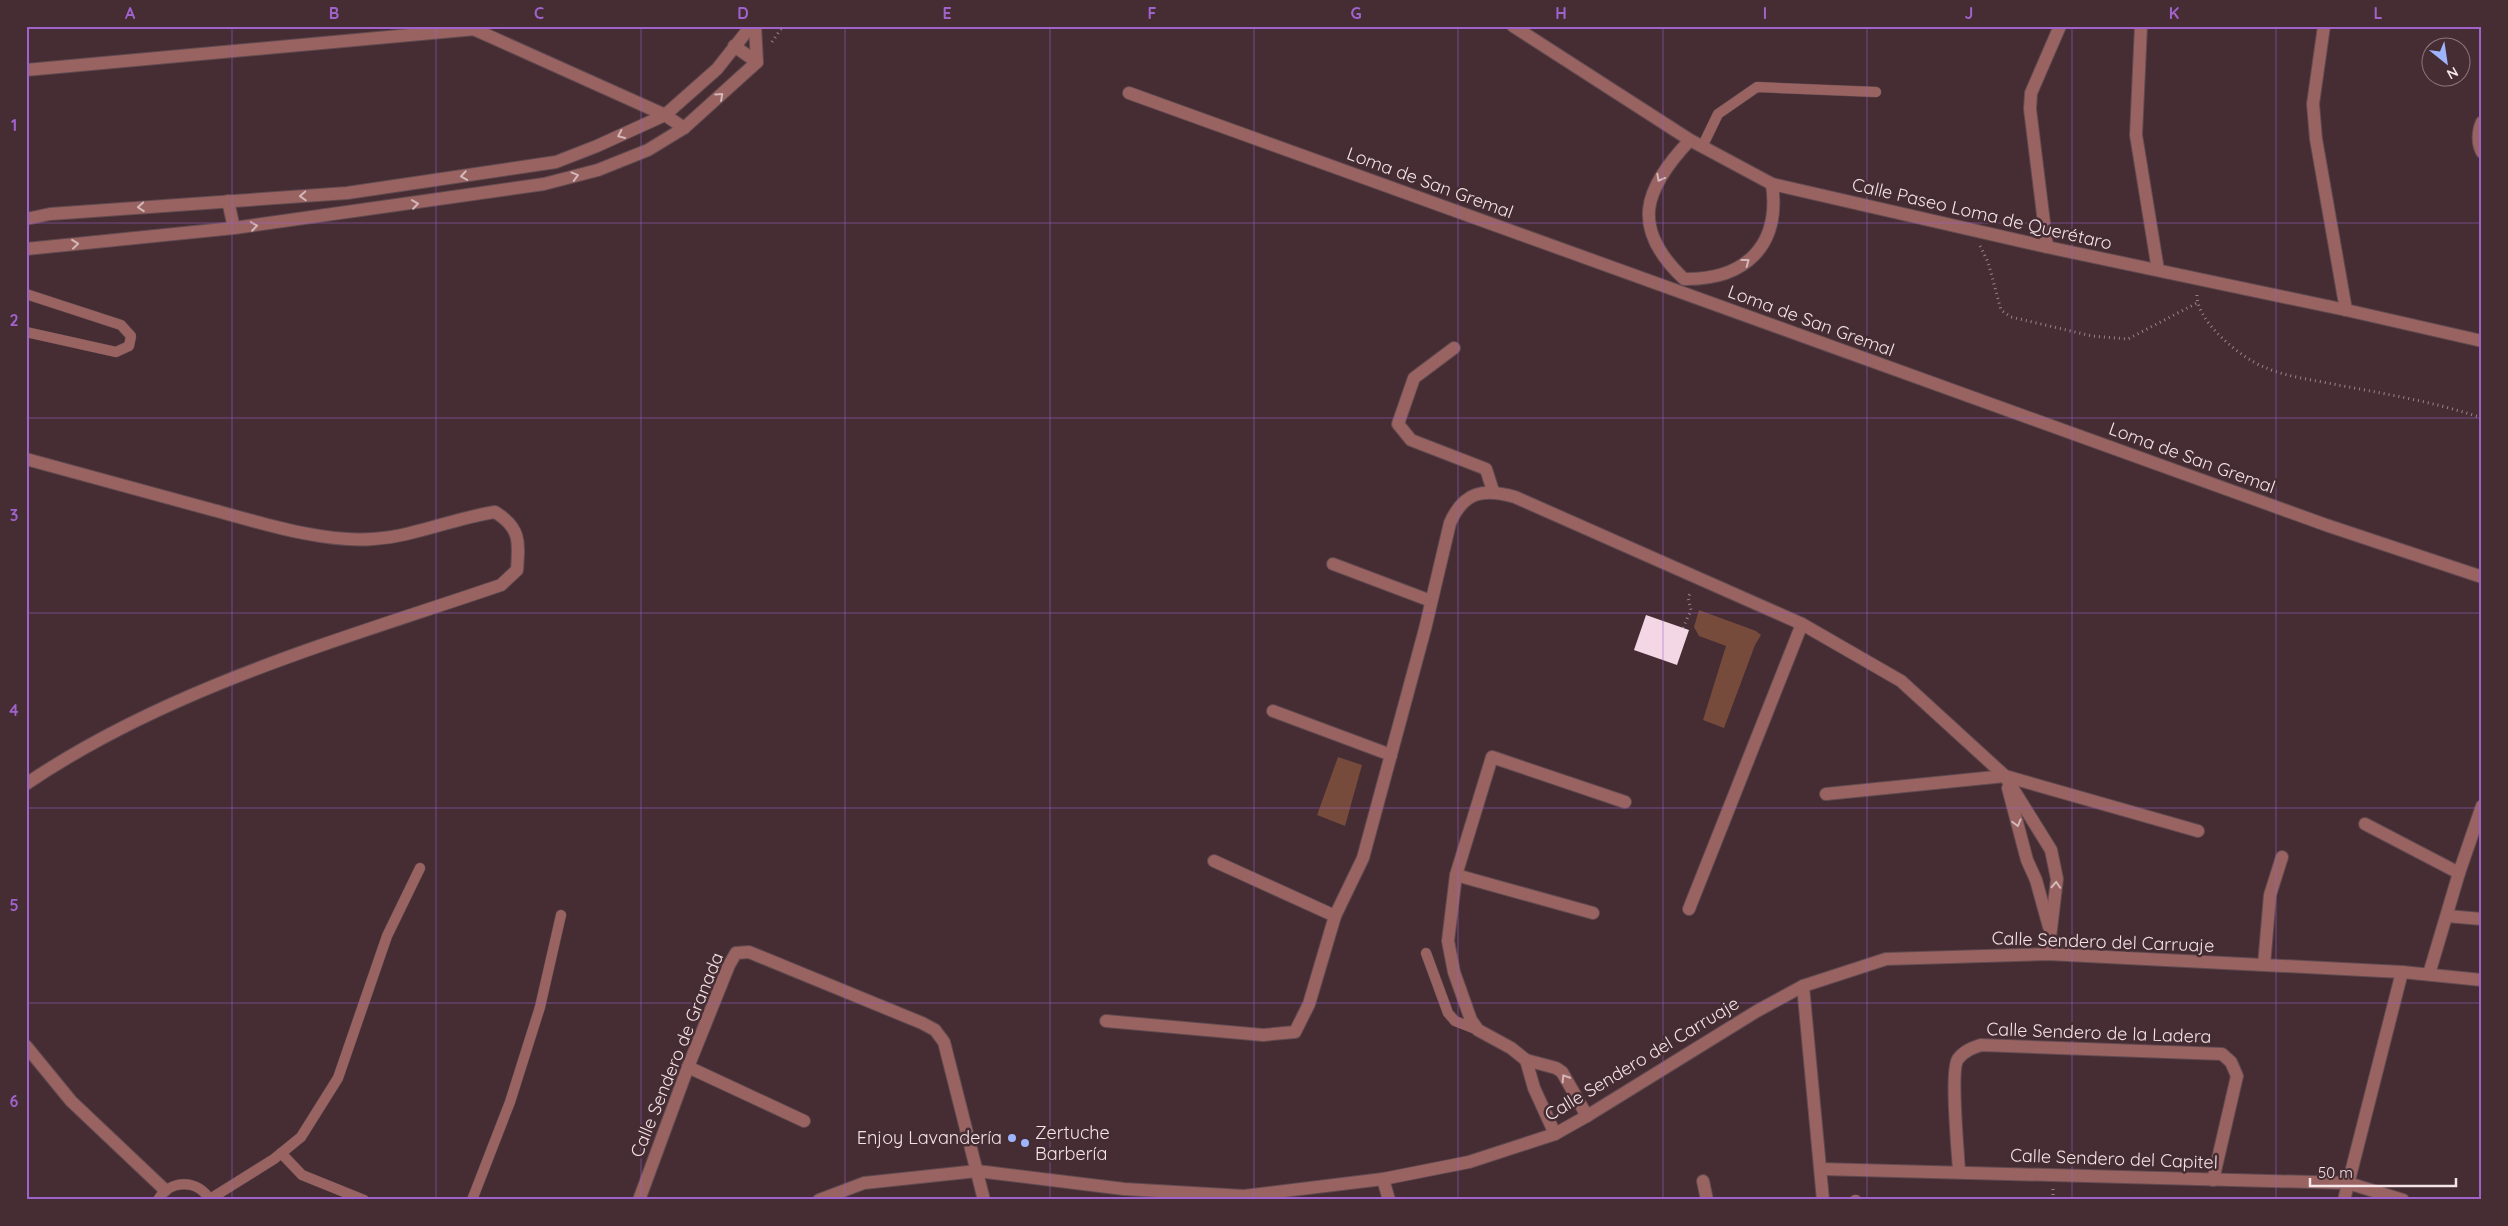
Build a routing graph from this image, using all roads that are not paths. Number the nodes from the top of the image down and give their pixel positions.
1 (751, 26) edge
2 (755, 26) edge
3 (1513, 26) edge
4 (2060, 26) edge
5 (2141, 26) edge
6 (2324, 26) edge
7 (472, 28) edge
8 (734, 46) junction
9 (757, 62) junction
10 (26, 70) edge
11 (1876, 92) dead end
12 (1129, 93) dead end
13 (665, 115) junction
14 (2482, 122) edge
15 (684, 128) junction
16 (1690, 140) junction
17 (1702, 147) junction
18 (2482, 152) edge
19 (1772, 184) junction
20 (228, 200) junction
21 (26, 219) edge
22 (234, 228) junction
23 (2047, 247) junction
24 (26, 249) edge
25 (2158, 270) junction
26 (1684, 279) junction
27 (1677, 292) junction
28 (26, 294) edge
29 (2346, 310) junction
30 (26, 332) edge
31 (2482, 341) edge
32 (1454, 348) dead end
33 (26, 459) edge
34 (1493, 491) junction
35 (1333, 564) dead end
36 (2482, 577) edge
37 (1431, 601) junction
38 (1802, 624) junction
39 (1273, 712) dead end
40 (1391, 755) junction
41 (2005, 776) junction
42 (26, 784) edge
43 (1826, 794) dead end
44 (1625, 802) dead end
45 (2482, 806) edge
46 (2365, 824) dead end
47 (2198, 831) dead end
48 (2282, 857) dead end
49 (1214, 860) dead end
50 (420, 868) dead end
51 (2459, 873) junction
52 (1456, 875) junction
53 (1689, 909) dead end
54 (1593, 913) dead end
55 (561, 915) dead end
56 (1335, 916) junction
57 (2447, 916) junction
58 (2482, 919) edge
59 (2051, 933) junction
60 (1426, 953) dead end
61 (2048, 954) junction
62 (2264, 965) junction
63 (2402, 972) junction
64 (2428, 974) junction
65 (2482, 980) edge
66 (1803, 986) junction
67 (1106, 1021) dead end
68 (1478, 1030) junction
69 (26, 1046) edge
70 (1526, 1060) junction
71 (688, 1067) junction
72 (1587, 1116) junction
73 (804, 1121) dead end
74 (1555, 1134) junction
75 (281, 1153) junction
76 (1821, 1169) junction
77 (978, 1170) junction
78 (1959, 1171) junction
79 (1384, 1178) junction
80 (2213, 1180) junction
81 (1704, 1181) dead end
82 (2348, 1183) junction
83 (1124, 1194) edge
84 (162, 1195) edge
85 (1244, 1198) edge
86 (210, 1200) edge
87 (364, 1200) edge
88 (472, 1200) edge
89 (639, 1200) edge
90 (819, 1200) edge
91 (984, 1200) edge
92 (1388, 1200) edge
93 (1707, 1200) edge
94 (1823, 1200) edge
95 (2344, 1200) edge
96 (2403, 1200) edge

1 - 8 street
2 - 9 street
3 - 16 street, Calle Paseo Loma de Querétaro
4 - 23 street
5 - 25 street
6 - 29 street
7 - 10 street
7 - 13 street
8 - 9 street
8 - 13 street
15 -> 9 street
11 - 17 lane
12 - 27 street, Loma de San Gremal
13 - 15 street
13 -> 20 street
14 - 18 street
22 -> 15 street
16 - 17 street, Calle Paseo Loma de Querétaro
16 -> 26 street
17 - 19 street, Calle Paseo Loma de Querétaro
19 - 23 street, Calle Paseo Loma de Querétaro
26 -> 19 street
20 -> 21 street
20 - 22 street
24 -> 22 street
23 - 25 street, Calle Paseo Loma de Querétaro
25 - 29 street, Calle Paseo Loma de Querétaro
26 - 27 street
27 - 36 street, Loma de San Gremal
28 - 30 lane
29 - 31 street, Calle Paseo Loma de Querétaro
32 - 34 street
33 - 42 street
34 - 37 street
34 - 38 street
35 - 37 street
37 - 40 street
38 - 41 street
38 - 53 street
39 - 40 street
40 - 56 street
41 - 43 street
41 - 47 street
41 -> 59 street
59 -> 41 street
44 - 52 street
45 - 51 street
46 - 51 street
48 - 62 street
49 - 56 street
50 - 75 lane
51 - 57 street
52 - 54 street
52 - 68 street
55 - 88 lane
56 - 67 street
57 - 58 street
57 - 64 street
59 - 61 street
60 - 68 lane
61 - 62 street, Calle Sendero del Carruaje
61 - 66 street, Calle Sendero del Carruaje
62 - 63 street, Calle Sendero del Carruaje
63 - 64 street, Calle Sendero del Carruaje
63 - 82 street
64 - 65 street, Calle Sendero del Carruaje
66 - 72 street, Calle Sendero del Carruaje
66 - 76 street
68 - 70 street
69 - 84 street
72 -> 70 street
70 - 74 street
71 - 73 street
71 - 77 street, Calle Sendero de Granada
71 - 89 street, Calle Sendero de Granada
72 - 74 street, Calle Sendero del Carruaje
74 - 79 street, Calle Sendero del Carruaje
75 - 86 lane
75 - 87 lane
76 - 78 street, Calle Sendero del Capitel
76 - 94 street
77 - 83 street, Calle Sendero del Carruaje
77 - 90 street, Calle Sendero del Carruaje
77 - 91 street
78 - 80 street, Calle Sendero del Capitel
78 - 80 street, Calle Sendero de la Ladera
79 - 85 street, Calle Sendero del Carruaje
79 - 92 street
80 - 82 street, Calle Sendero del Capitel
81 - 93 street
82 - 95 street
82 - 96 street, Calle Sendero del Capitel
83 - 85 street, Calle Sendero del Carruaje
84 - 86 lane

